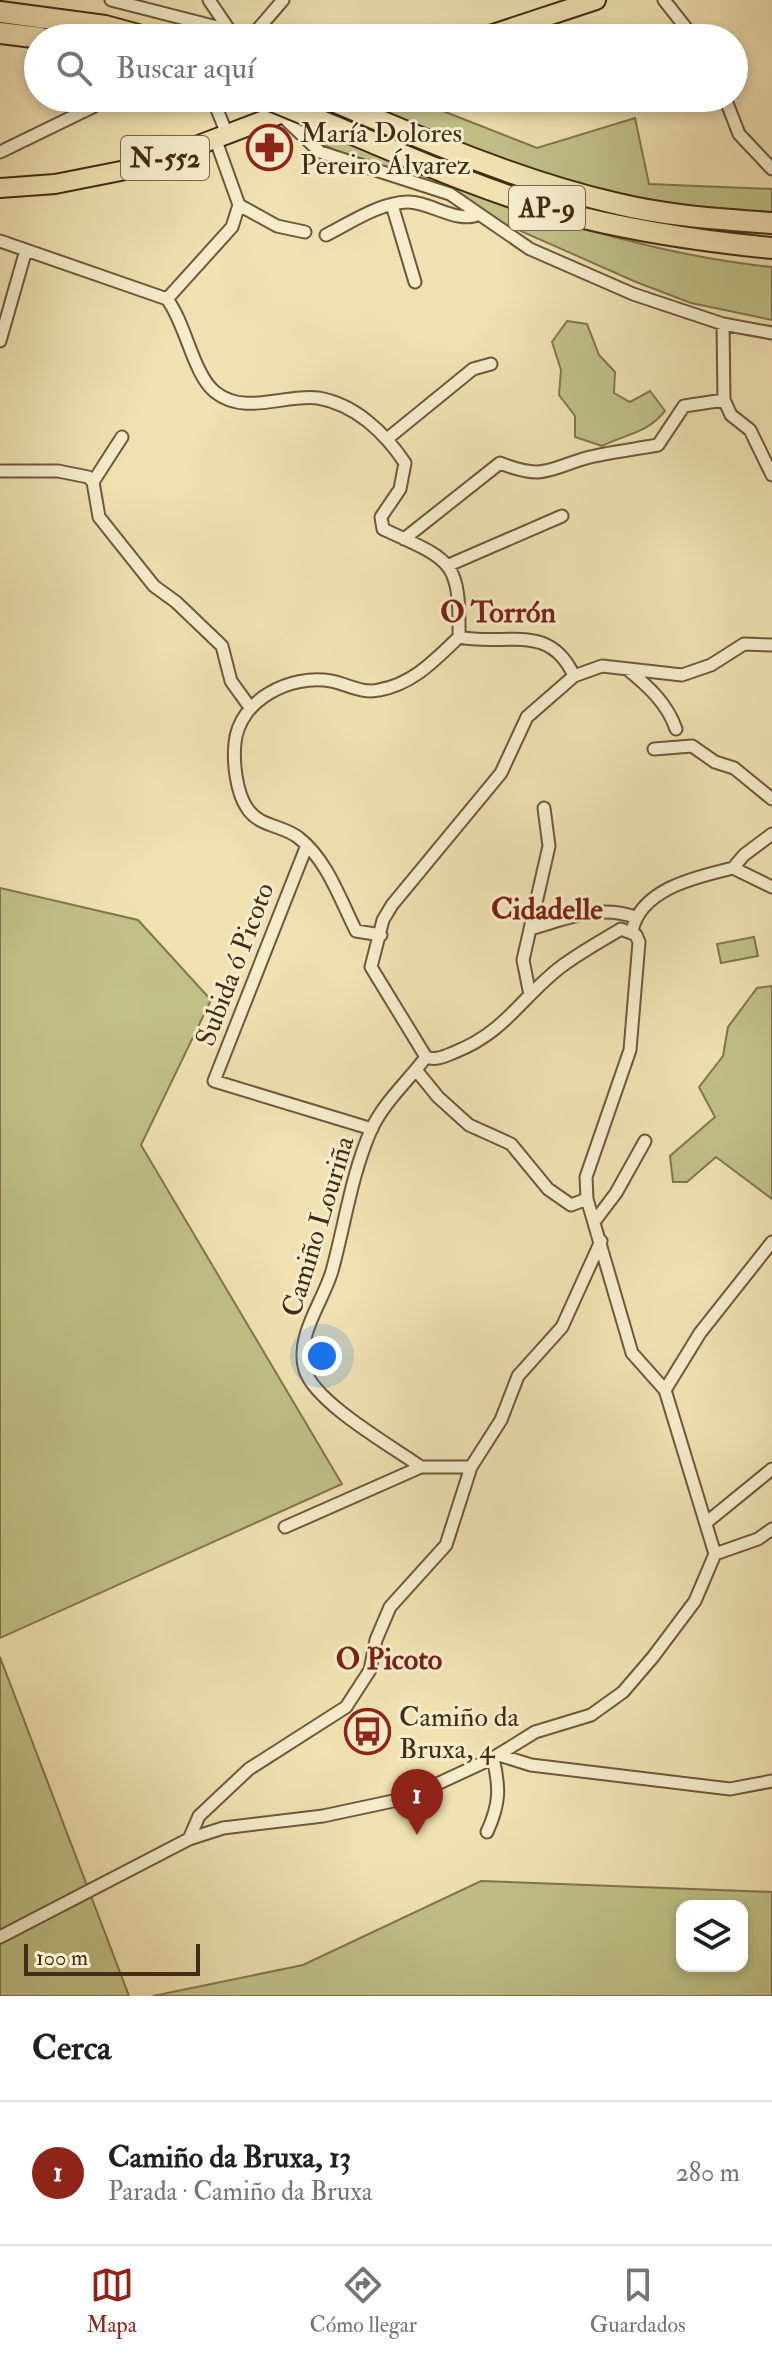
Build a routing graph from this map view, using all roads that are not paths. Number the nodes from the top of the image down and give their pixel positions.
1 (111, 0) edge
2 (209, 0) edge
3 (596, 0) edge
4 (664, 0) edge
5 (279, 1) edge
6 (0, 12) edge
7 (90, 24) edge
8 (211, 24) edge
9 (225, 24) edge
10 (264, 24) edge
11 (518, 24) edge
12 (683, 24) edge
13 (0, 33) edge
14 (24, 36) edge
15 (82, 112) edge
16 (217, 112) edge
17 (286, 112) edge
18 (299, 112) edge
19 (360, 112) edge
20 (730, 112) edge
21 (280, 114) junction
22 (221, 136) junction
23 (0, 152) edge
24 (772, 169) edge
25 (0, 188) edge
26 (239, 205) junction
27 (392, 205) junction
28 (479, 214) junction
29 (772, 223) edge
30 (305, 232) dead end
31 (326, 235) dead end
32 (0, 241) edge
33 (772, 248) edge
34 (26, 250) junction
35 (415, 282) dead end
36 (167, 299) junction
37 (723, 324) junction
38 (772, 333) edge
39 (0, 341) edge
40 (491, 364) dead end
41 (724, 400) junction
42 (122, 437) dead end
43 (387, 439) junction
44 (0, 471) edge
45 (772, 475) edge
46 (93, 482) junction
47 (562, 516) dead end
48 (404, 539) junction
49 (449, 565) junction
50 (459, 637) junction
51 (772, 645) edge
52 (627, 668) junction
53 (574, 676) junction
54 (249, 706) junction
55 (676, 729) dead end
56 (654, 749) dead end
57 (772, 799) edge
58 (544, 808) dead end
59 (772, 834) edge
60 (307, 845) junction
61 (733, 868) junction
62 (772, 887) edge
63 (635, 917) junction
64 (530, 929) junction
65 (632, 931) junction
66 (381, 935) junction
67 (530, 995) junction
68 (426, 1057) junction
69 (416, 1070) junction
70 (372, 1129) junction
71 (645, 1141) dead end
72 (587, 1199) junction
73 (594, 1222) junction
74 (601, 1241) junction
75 (772, 1242) edge
76 (665, 1390) junction
77 (421, 1467) junction
78 (471, 1467) junction
79 (772, 1469) edge
80 (707, 1522) junction
81 (285, 1527) dead end
82 (772, 1529) edge
83 (715, 1554) junction
84 (496, 1756) junction
85 (772, 1781) edge
86 (487, 1832) dead end
87 (189, 1839) junction
88 (0, 1937) edge

1 - 8 street
2 - 9 street
3 - 11 highway
4 - 12 street
5 - 10 street
6 - 7 highway
13 - 14 highway
15 - 23 street
16 - 22 street
17 - 21 highway, N-552
18 - 33 highway, AP-9, bridge
19 - 29 highway, AP-9
20 - 24 street
21 - 22 highway, N-552
21 - 28 street
22 - 25 highway, N-552
22 - 26 street
26 - 30 street
26 - 36 street
27 - 28 street
27 - 31 street
27 - 35 street
28 - 37 street
32 - 34 street
34 - 36 street
34 - 39 street
36 - 43 street
37 - 38 street
37 - 41 street
40 - 43 street
41 - 45 street
41 - 48 street
42 - 46 street
43 - 48 street
44 - 46 street
46 - 54 street
47 - 49 street
48 - 49 street
49 - 50 street
50 - 53 street
50 - 54 street
51 - 52 street
52 - 53 street
52 - 55 street
53 - 66 street
54 - 60 street
56 - 57 street
58 - 64 street
59 - 61 street
60 - 66 street
60 - 70 street, Subida ó Picoto
61 - 62 street
61 - 63 street
63 - 64 street
63 - 65 street
64 - 67 street
65 - 67 street
65 - 72 street
66 - 68 street
67 - 68 street
68 - 69 street, Camiño Louriña
69 - 70 street, Camiño Louriña
69 - 72 street
70 - 77 street, Camiño Louriña
71 - 73 street
72 - 73 street
73 - 74 street
74 - 76 street
74 - 78 street
75 - 76 street
76 - 80 street
77 - 78 street
77 - 81 street
78 - 87 street
79 - 80 street
80 - 83 street
82 - 83 street
83 - 84 street
84 - 85 street
84 - 86 street
84 - 87 street
87 - 88 street

